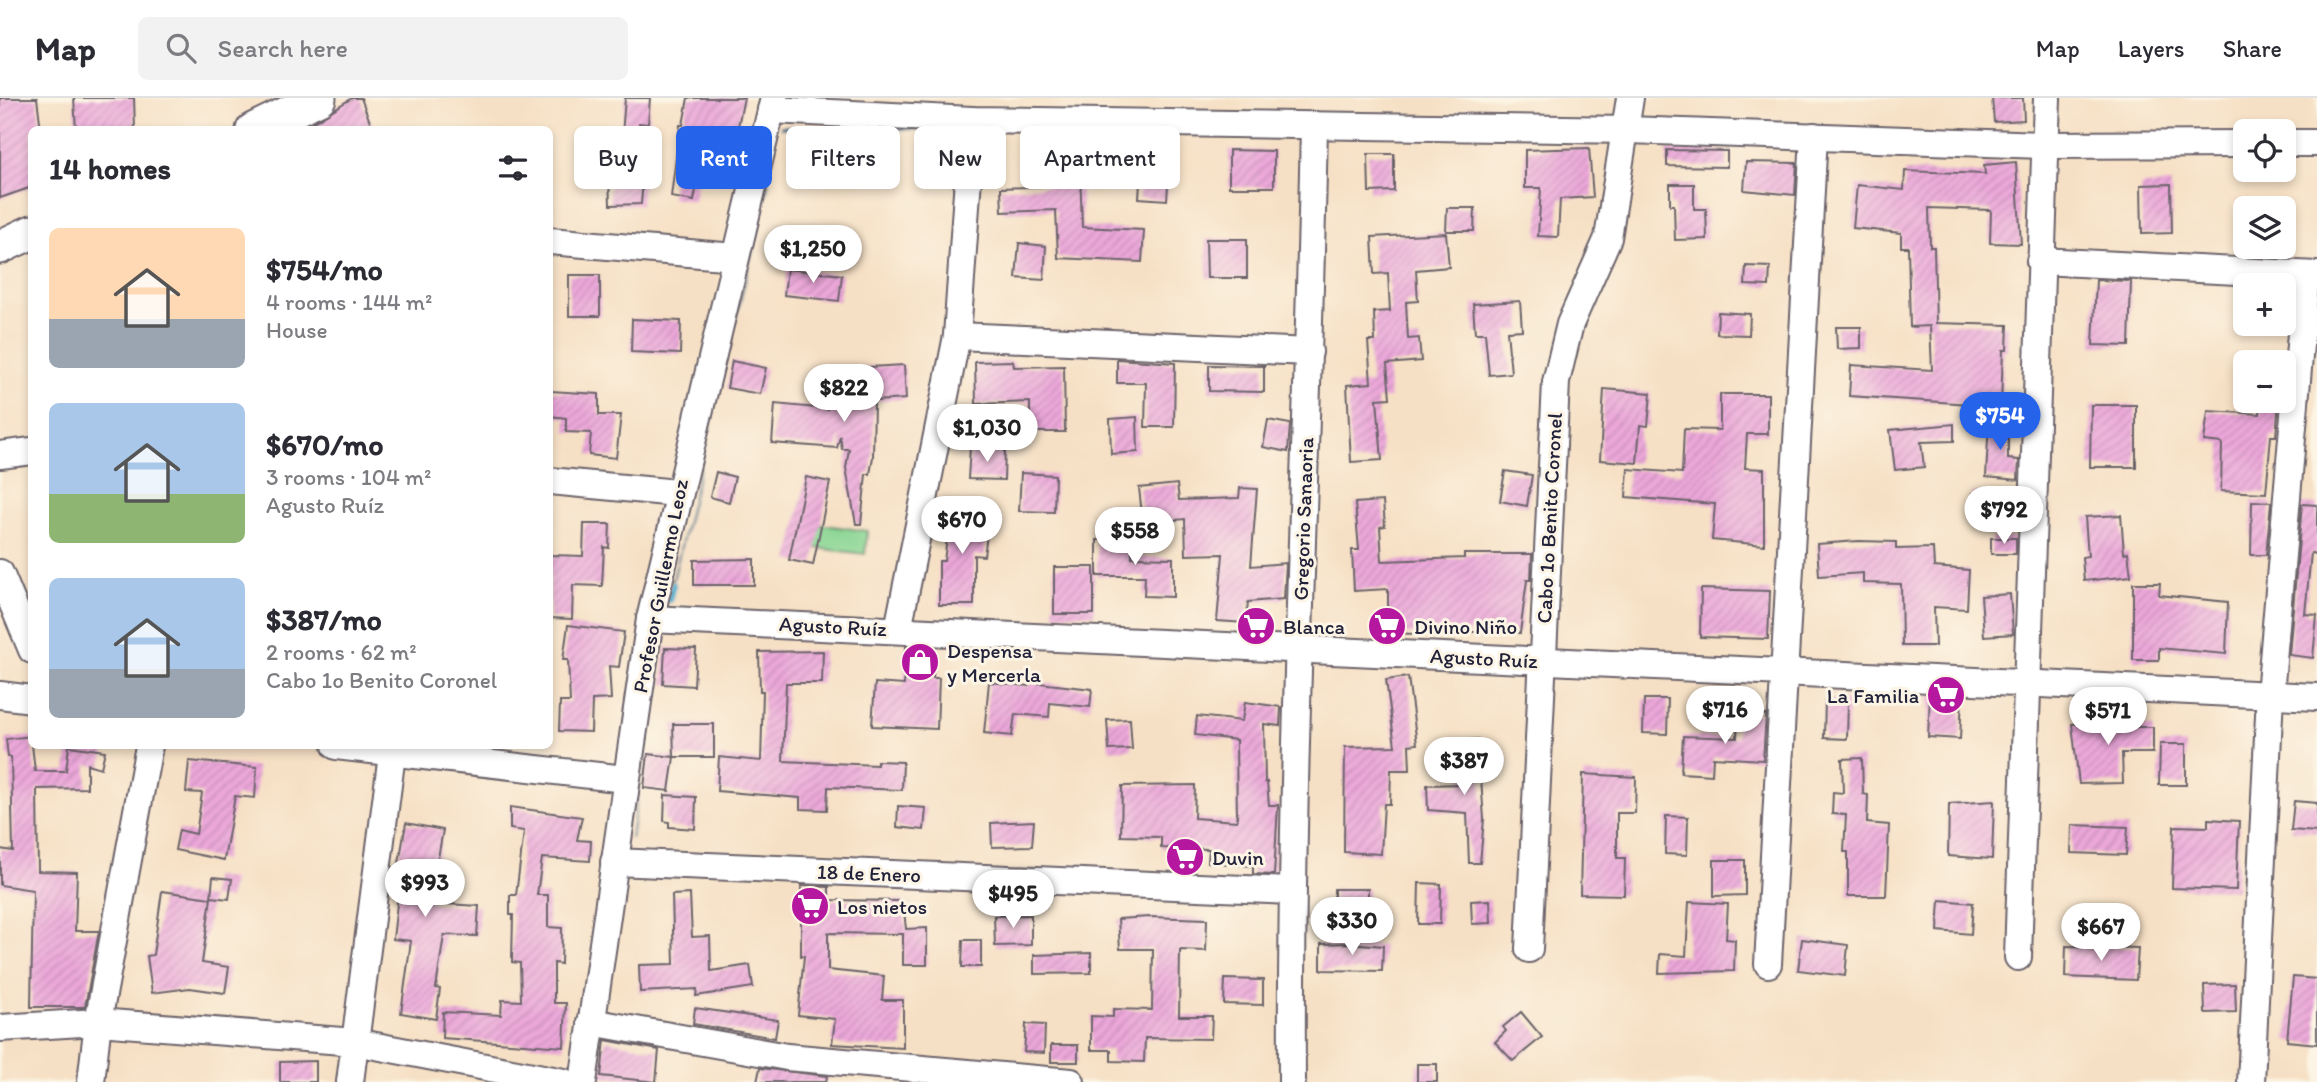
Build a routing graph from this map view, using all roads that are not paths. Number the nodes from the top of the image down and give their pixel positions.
1 (319, 98) edge
2 (1630, 98) edge
3 (2047, 98) edge
4 (772, 104) edge
5 (972, 120) junction
6 (1314, 125) junction
7 (262, 126) edge
8 (1628, 130) junction
9 (1814, 136) junction
10 (2296, 143) edge
11 (2317, 143) edge
12 (2233, 144) edge
13 (2044, 145) junction
14 (28, 234) edge
15 (553, 241) edge
16 (0, 247) edge
17 (735, 257) junction
18 (2040, 261) junction
19 (2312, 275) edge
20 (957, 336) junction
21 (1309, 352) junction
22 (28, 452) edge
23 (0, 456) edge
24 (553, 481) edge
25 (677, 493) junction
26 (0, 573) edge
27 (650, 618) junction
28 (898, 629) junction
29 (28, 640) edge
30 (1297, 648) junction
31 (1542, 662) junction
32 (1785, 672) junction
33 (2027, 683) junction
34 (0, 695) edge
35 (2270, 695) junction
36 (2317, 697) edge
37 (28, 698) edge
38 (148, 749) edge
39 (393, 750) edge
40 (625, 779) junction
41 (614, 862) junction
42 (1291, 891) junction
43 (1529, 949) dead end
44 (2018, 957) dead end
45 (1768, 964) dead end
46 (98, 1022) junction
47 (591, 1022) junction
48 (0, 1028) edge
49 (355, 1042) junction
50 (90, 1082) edge
51 (350, 1082) edge
52 (564, 1082) edge
53 (583, 1082) edge
54 (1071, 1082) edge
55 (1292, 1082) edge
56 (2251, 1082) edge

1 - 7 main road
2 - 8 street, Cabo 1o Benito Coronel
3 - 13 street
4 - 5 street
4 - 17 street, Profesor Guillermo Leoz
5 - 6 street
5 - 20 street
6 - 8 street
6 - 21 street, Gregorio Sanaoria
8 - 9 street
8 - 31 street, Cabo 1o Benito Coronel
9 - 13 street
9 - 32 street
10 - 11 street
12 - 13 street
13 - 18 street
14 - 16 main road
15 - 17 street
17 - 25 street, Profesor Guillermo Leoz
18 - 19 street
18 - 33 street
19 - 35 street
20 - 21 street
20 - 28 street
21 - 30 street, Gregorio Sanaoria
22 - 23 street
24 - 25 street
25 - 27 street, Profesor Guillermo Leoz
26 - 29 street
27 - 28 street, Agusto Ruíz
27 - 40 street, Profesor Guillermo Leoz
28 - 30 street, Agusto Ruíz
30 - 31 street, Agusto Ruíz
30 - 42 street, Gregorio Sanaoria
31 - 32 street, Agusto Ruíz
31 - 43 street, Cabo 1o Benito Coronel
32 - 33 street, Agusto Ruíz
32 - 45 street
33 - 35 street, Agusto Ruíz
33 - 44 street
34 - 37 street
35 - 36 street, Agusto Ruíz
35 - 56 street
38 - 46 street
39 - 40 street
39 - 49 street
40 - 41 street, Profesor Guillermo Leoz
41 - 42 street, 18 de Enero
41 - 47 street, Profesor Guillermo Leoz
42 - 55 street, Gregorio Sanaoria
46 - 48 street
46 - 49 street
46 - 50 street
47 - 53 street, Profesor Guillermo Leoz
47 - 54 street
49 - 51 street
49 - 52 street

